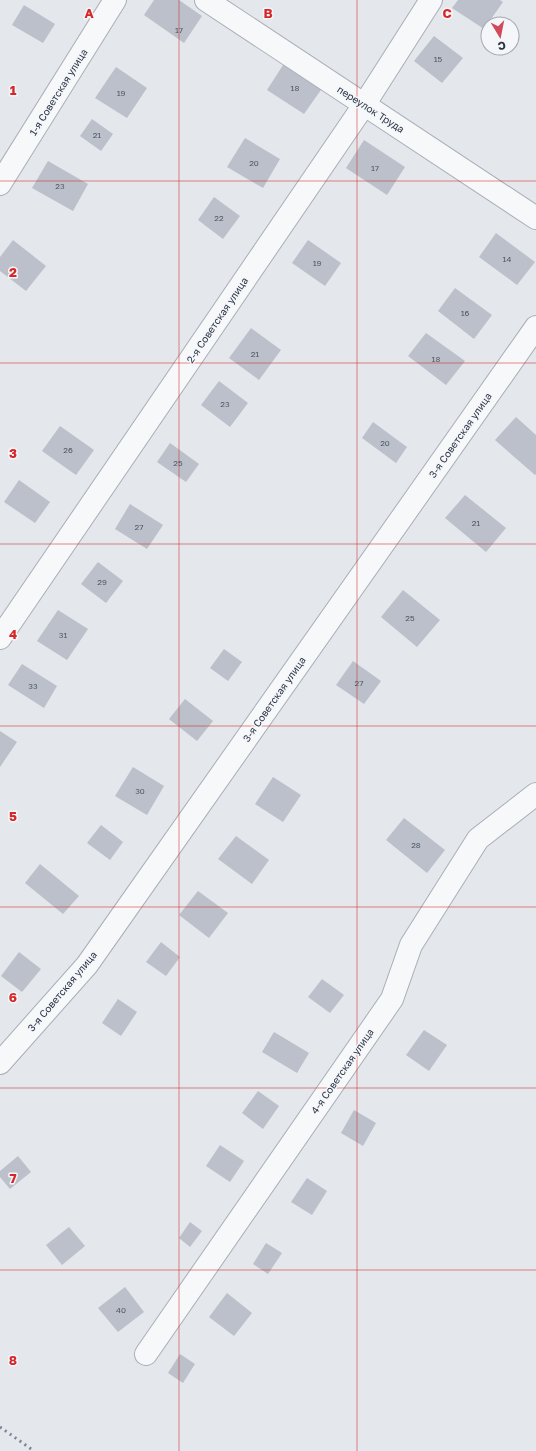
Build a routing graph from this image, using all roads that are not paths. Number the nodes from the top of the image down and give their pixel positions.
1 (115, 0) edge
2 (206, 0) edge
3 (430, 0) edge
4 (364, 105) junction
5 (3, 171) edge
6 (536, 218) edge
7 (536, 327) edge
8 (0, 638) edge
9 (536, 794) edge
10 (0, 1063) edge
11 (146, 1354) dead end

1 - 5 street, 1-я Советская улица
2 - 4 street, переулок Труда
3 - 4 street, 2-я Советская улица
4 - 6 street, переулок Труда
4 - 8 street, 2-я Советская улица
7 - 10 street, 3-я Советская улица
9 - 11 street, 4-я Советская улица

